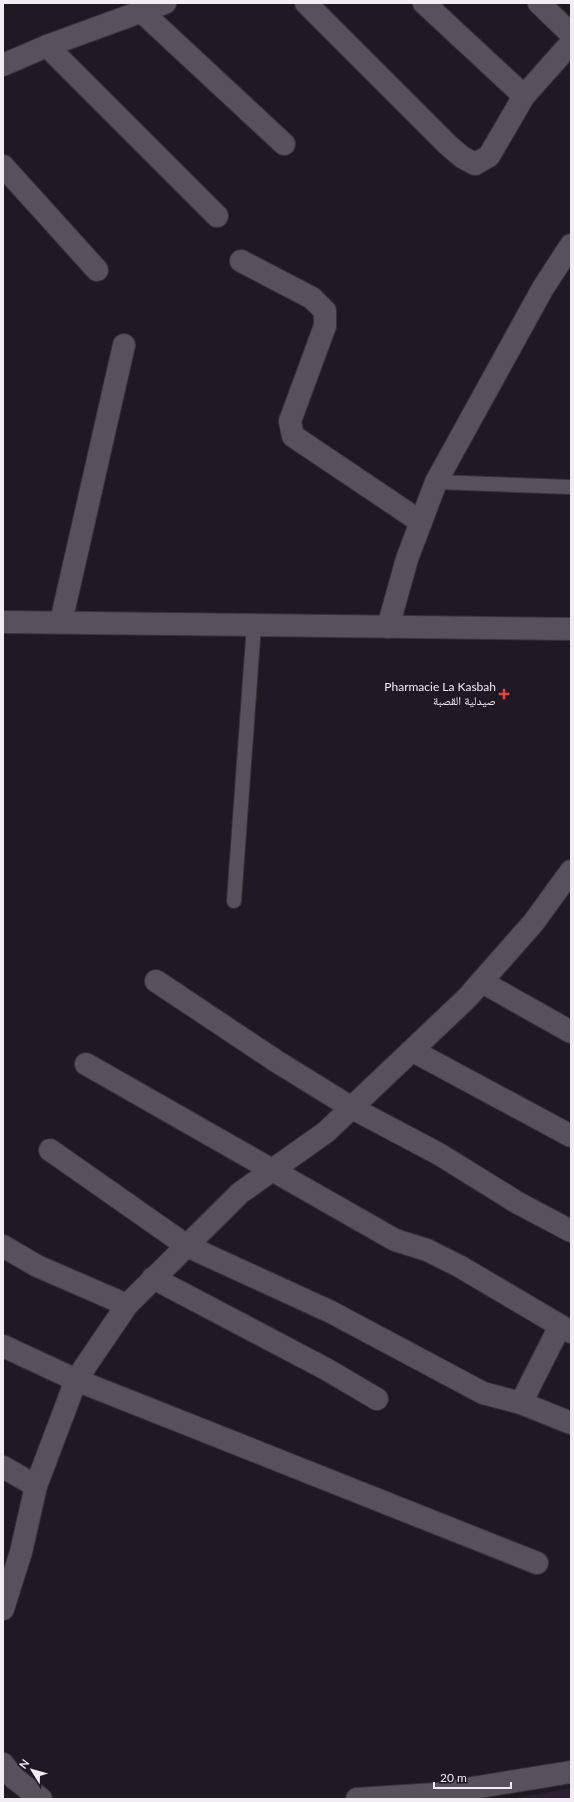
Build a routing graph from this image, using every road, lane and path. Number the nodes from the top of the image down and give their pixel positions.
1 (165, 3) edge
2 (306, 3) edge
3 (424, 3) edge
4 (539, 3) edge
5 (141, 11) junction
6 (571, 34) edge
7 (571, 43) edge
8 (47, 46) junction
9 (3, 65) edge
10 (524, 96) junction
11 (284, 144) dead end
12 (3, 166) edge
13 (216, 216) dead end
14 (571, 245) edge
15 (241, 261) dead end
16 (97, 270) dead end
17 (124, 345) dead end
18 (436, 482) junction
19 (571, 487) edge
20 (421, 522) junction
21 (3, 622) edge
22 (62, 622) junction
23 (254, 625) junction
24 (388, 627) junction
25 (571, 629) edge
26 (571, 871) edge
27 (234, 901) dead end
28 (156, 981) dead end
29 (482, 982) junction
30 (571, 1032) edge
31 (413, 1051) junction
32 (86, 1064) dead end
33 (352, 1108) junction
34 (571, 1136) edge
35 (50, 1150) dead end
36 (273, 1170) junction
37 (571, 1231) edge
38 (3, 1246) edge
39 (187, 1246) junction
40 (153, 1278) junction
41 (126, 1304) junction
42 (566, 1329) edge
43 (3, 1346) edge
44 (76, 1380) junction
45 (377, 1399) dead end
46 (521, 1403) junction
47 (571, 1423) edge
48 (3, 1467) edge
49 (36, 1486) junction
50 (538, 1563) dead end
51 (7, 1580) edge
52 (3, 1609) edge
53 (3, 1764) edge
54 (571, 1772) edge
55 (41, 1799) edge
56 (357, 1799) edge

1 - 5 street
2 - 10 street
3 - 10 street
4 - 6 street
5 - 8 street
5 - 11 street
7 - 10 street
8 - 9 street
8 - 13 street
12 - 16 street
14 - 18 street
15 - 20 street
17 - 22 street
18 - 19 lane
18 - 20 street
20 - 24 street
21 - 22 street
22 - 23 street
23 - 24 street
23 - 27 lane
24 - 25 street
26 - 29 street
28 - 33 street
29 - 30 street
29 - 31 street
31 - 33 street
31 - 34 street
32 - 36 street
33 - 36 street
33 - 37 street
35 - 39 street
36 - 39 street
36 - 42 street
38 - 41 street
39 - 40 street
39 - 46 street
40 - 41 street
40 - 45 street
41 - 44 street
42 - 46 street
43 - 44 street
44 - 49 street
44 - 50 street
46 - 47 street
48 - 49 street
49 - 51 street
51 - 52 street
53 - 55 street
54 - 56 street

